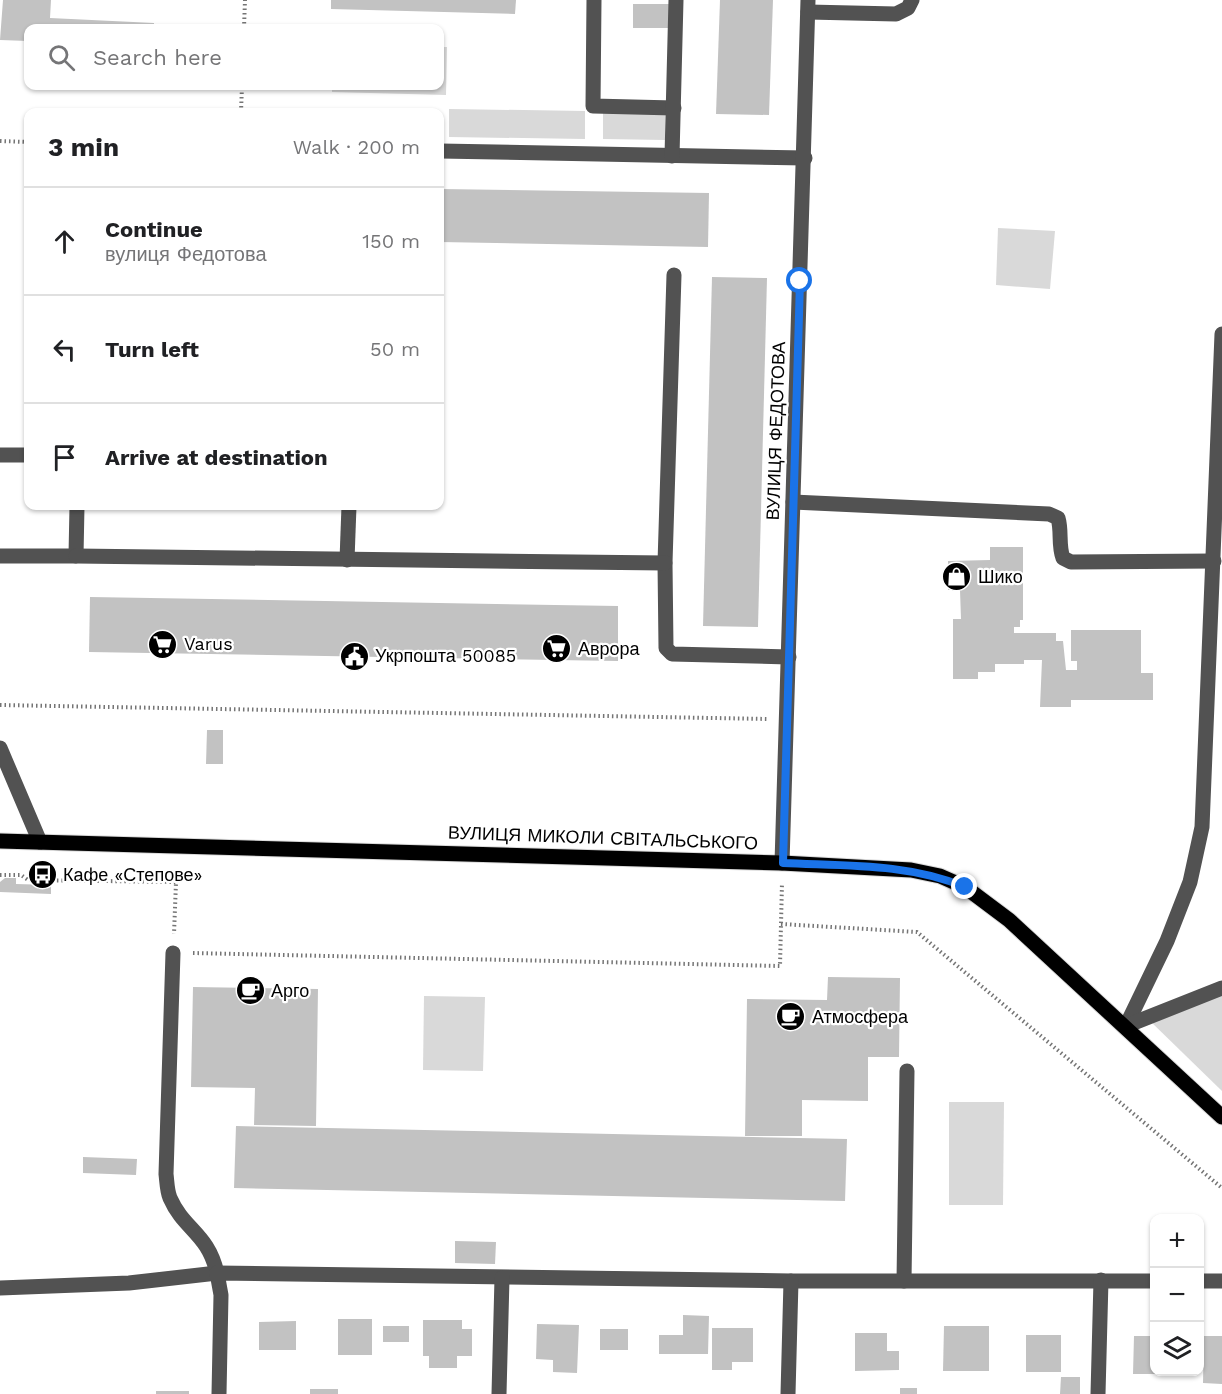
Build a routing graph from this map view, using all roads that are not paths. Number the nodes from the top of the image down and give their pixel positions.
1 (594, 0) edge
2 (676, 0) edge
3 (912, 0) edge
4 (808, 6) edge
5 (674, 108) junction
6 (444, 151) edge
7 (672, 156) junction
8 (805, 158) junction
9 (674, 275) dead end
10 (1222, 334) edge
11 (0, 455) edge
12 (24, 455) edge
13 (794, 502) junction
14 (77, 510) edge
15 (349, 510) edge
16 (0, 556) edge
17 (76, 556) junction
18 (347, 560) junction
19 (1214, 561) junction
20 (665, 563) junction
21 (789, 657) junction
22 (0, 747) edge
23 (0, 841) edge
24 (40, 842) junction
25 (783, 863) junction
26 (173, 953) road end
27 (1222, 988) edge
28 (1126, 1026) junction
29 (907, 1071) dead end
30 (1222, 1117) edge
31 (217, 1274) junction
32 (502, 1278) junction
33 (1101, 1280) junction
34 (790, 1281) junction
35 (904, 1281) junction
36 (1150, 1281) edge
37 (1204, 1281) edge
38 (1222, 1281) edge
39 (0, 1288) edge
40 (219, 1394) edge
41 (499, 1394) edge
42 (788, 1394) edge
43 (1098, 1394) edge

1 - 5 street
2 - 5 street
3 - 4 street
4 - 8 street, ВУЛИЦЯ ФЕДОТОВА
5 - 7 street
6 - 7 street
7 - 8 street
8 - 13 street, ВУЛИЦЯ ФЕДОТОВА
9 - 20 street
10 - 19 street
11 - 12 street
13 - 19 street
13 - 21 street, ВУЛИЦЯ ФЕДОТОВА
14 - 17 street
15 - 18 street
16 - 17 street
17 - 18 street
18 - 20 street
19 - 28 street
20 - 21 street
21 - 25 street, ВУЛИЦЯ ФЕДОТОВА
22 - 24 street
23 - 24 main road, ВУЛИЦЯ МИКОЛИ СВІТАЛЬСЬКОГО
24 - 25 main road, ВУЛИЦЯ МИКОЛИ СВІТАЛЬСЬКОГО
25 - 28 main road, ВУЛИЦЯ МИКОЛИ СВІТАЛЬСЬКОГО
26 - 31 street
27 - 28 street
28 - 30 main road, ВУЛИЦЯ МИКОЛИ СВІТАЛЬСЬКОГО
29 - 35 street
31 - 32 street
31 - 39 street
31 - 40 street
32 - 34 street
32 - 41 street
33 - 35 street
33 - 36 street
33 - 43 street
34 - 35 street
34 - 42 street
37 - 38 street

